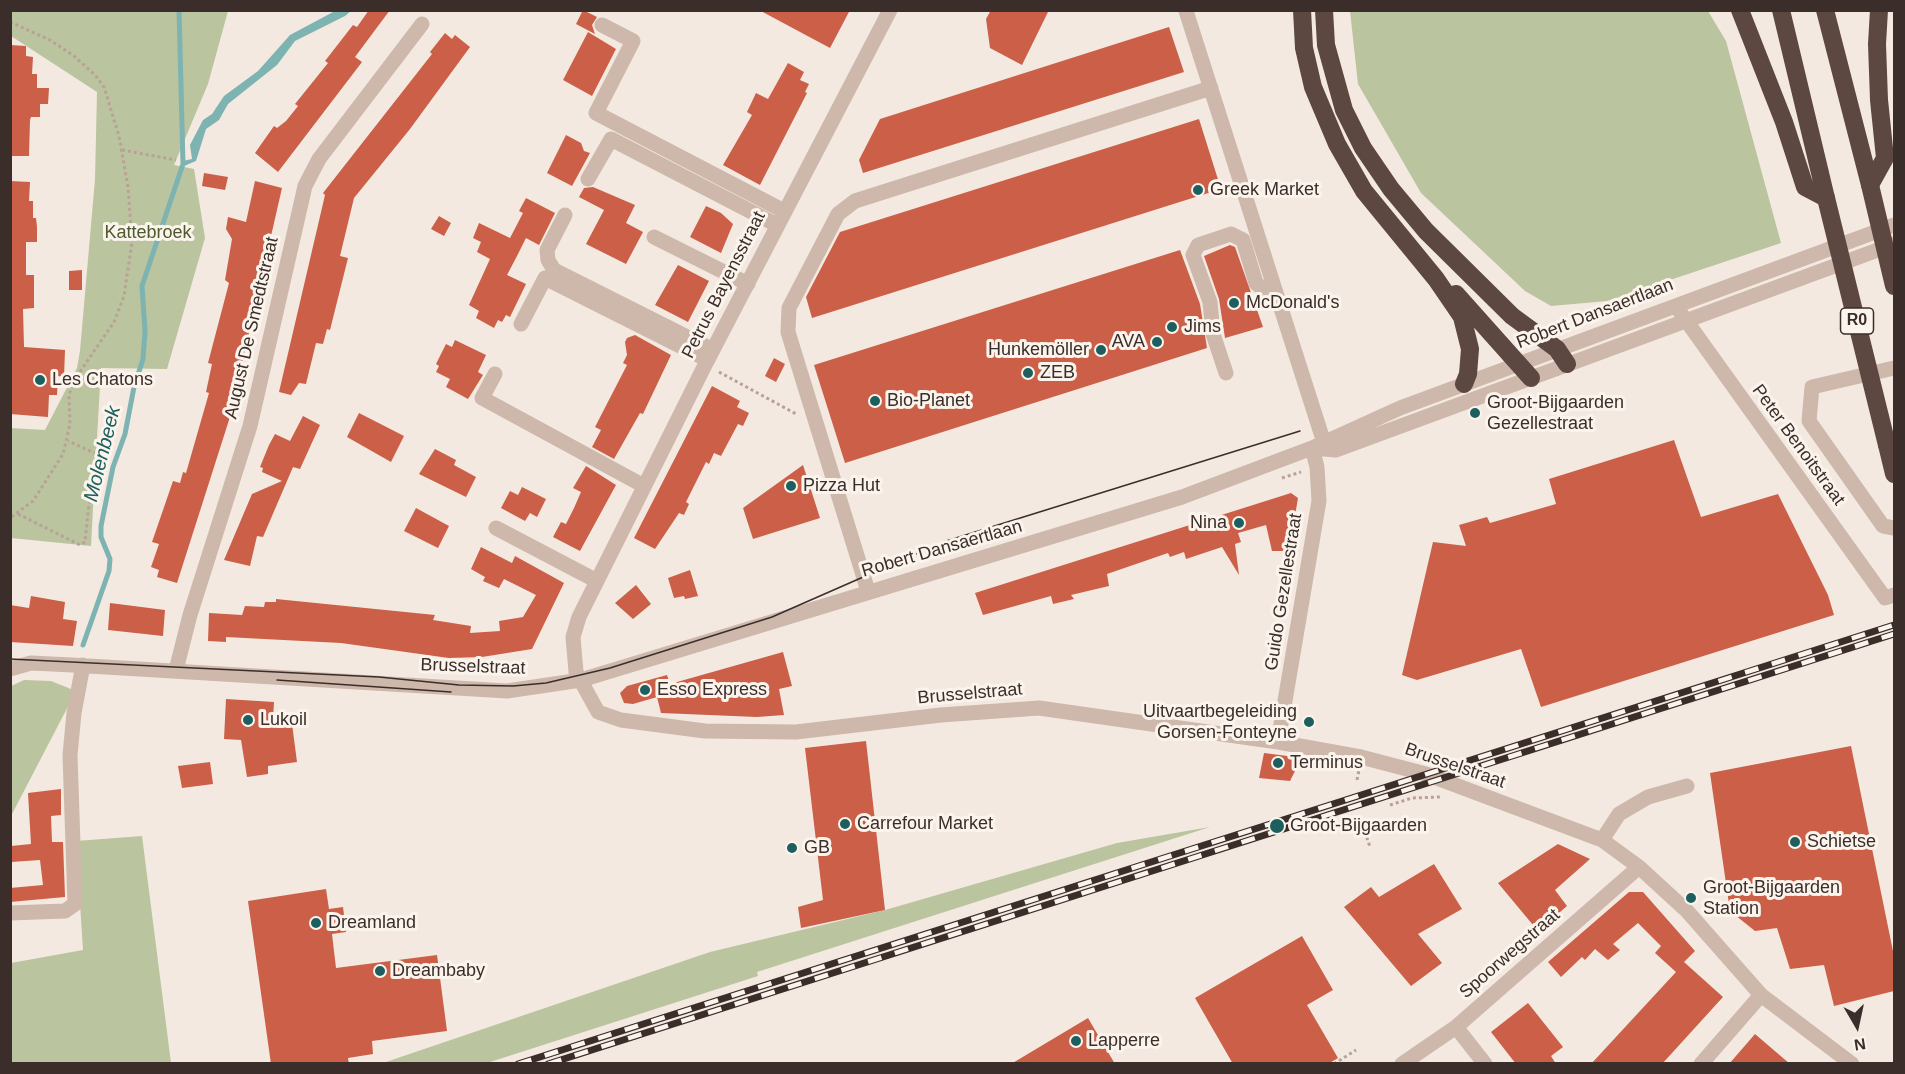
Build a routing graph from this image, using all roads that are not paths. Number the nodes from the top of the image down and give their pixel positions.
1 (890, 10) edge
2 (1302, 10) edge
3 (1324, 10) edge
4 (1740, 10) edge
5 (1781, 10) edge
6 (1824, 10) edge
7 (1879, 10) edge
8 (1186, 11) edge
9 (422, 24) dead end
10 (602, 25) dead end
11 (1211, 88) junction
12 (588, 179) dead end
13 (1870, 184) junction
14 (1826, 198) junction
15 (784, 211) junction
16 (565, 215) dead end
17 (777, 225) junction
18 (1894, 225) edge
19 (654, 237) dead end
20 (1894, 244) edge
21 (1436, 279) junction
22 (748, 284) junction
23 (1894, 286) edge
24 (1280, 304) junction
25 (1676, 304) junction
26 (1684, 321) junction
27 (520, 324) dead end
28 (1562, 357) junction
29 (712, 360) junction
30 (1519, 364) junction
31 (1894, 368) edge
32 (1226, 373) dead end
33 (495, 374) dead end
34 (1530, 378) junction
35 (1464, 384) junction
36 (1321, 447) junction
37 (1894, 474) edge
38 (644, 486) junction
39 (496, 528) dead end
40 (1894, 528) edge
41 (597, 581) junction
42 (868, 591) junction
43 (1894, 595) edge
44 (83, 665) junction
45 (10, 669) edge
46 (176, 670) junction
47 (581, 680) junction
48 (1278, 742) junction
49 (1687, 786) dead end
50 (1602, 840) junction
51 (1639, 867) junction
52 (10, 913) edge
53 (1761, 995) junction
54 (1456, 1027) junction
55 (1402, 1064) edge
56 (1485, 1064) edge
57 (1701, 1064) edge
58 (1852, 1064) edge

1 - 15 street, Petrus Bayensstraat
2 - 21 highway
3 - 28 highway
4 - 14 highway
5 - 14 highway, R0
6 - 13 highway
7 - 13 highway
8 - 11 street, Guido Gezellestraat
9 - 46 street, August De Smedtstraat
10 - 15 street
11 - 24 street, Guido Gezellestraat
11 - 42 street
12 - 17 street
13 - 23 highway, bridge
14 - 37 highway, R0, bridge
15 - 17 street, Petrus Bayensstraat
16 - 29 street
17 - 22 street, Petrus Bayensstraat
18 - 25 street, Robert Dansaertlaan
19 - 22 street
20 - 26 street, Robert Dansaertlaan
21 - 30 highway
21 - 35 highway
22 - 29 street, Petrus Bayensstraat
24 - 32 street
24 - 36 street, Guido Gezellestraat
25 - 26 street, Peter Benoitstraat
25 - 28 street, Robert Dansaertlaan
26 - 28 street, Robert Dansaertlaan
26 - 43 street, Peter Benoitstraat
27 - 29 street
28 - 30 street, Robert Dansaertlaan
28 - 34 street, Robert Dansaertlaan
29 - 38 street, Petrus Bayensstraat
30 - 34 highway
30 - 35 street, Robert Dansaertlaan
31 - 40 street
33 - 38 street
34 - 36 street, Robert Dansaertlaan
35 - 36 street, Robert Dansaertlaan
36 - 42 street, Robert Dansaertlaan
36 - 48 street, Guido Gezellestraat
38 - 41 street, Petrus Bayensstraat
39 - 41 street
41 - 47 street, Petrus Bayensstraat
42 - 47 street, Robert Dansaertlaan
44 - 45 street, Brusselstraat
44 - 46 street, Brusselstraat
44 - 52 street
46 - 47 street, Brusselstraat
47 - 48 street, Brusselstraat
48 - 50 street, Brusselstraat
49 - 50 street
50 - 51 street, Brusselstraat
51 - 53 street, Brusselstraat
51 - 54 street, Spoorwegstraat
53 - 57 street
53 - 58 street, Brusselstraat
54 - 55 street, Spoorwegstraat
54 - 56 street

